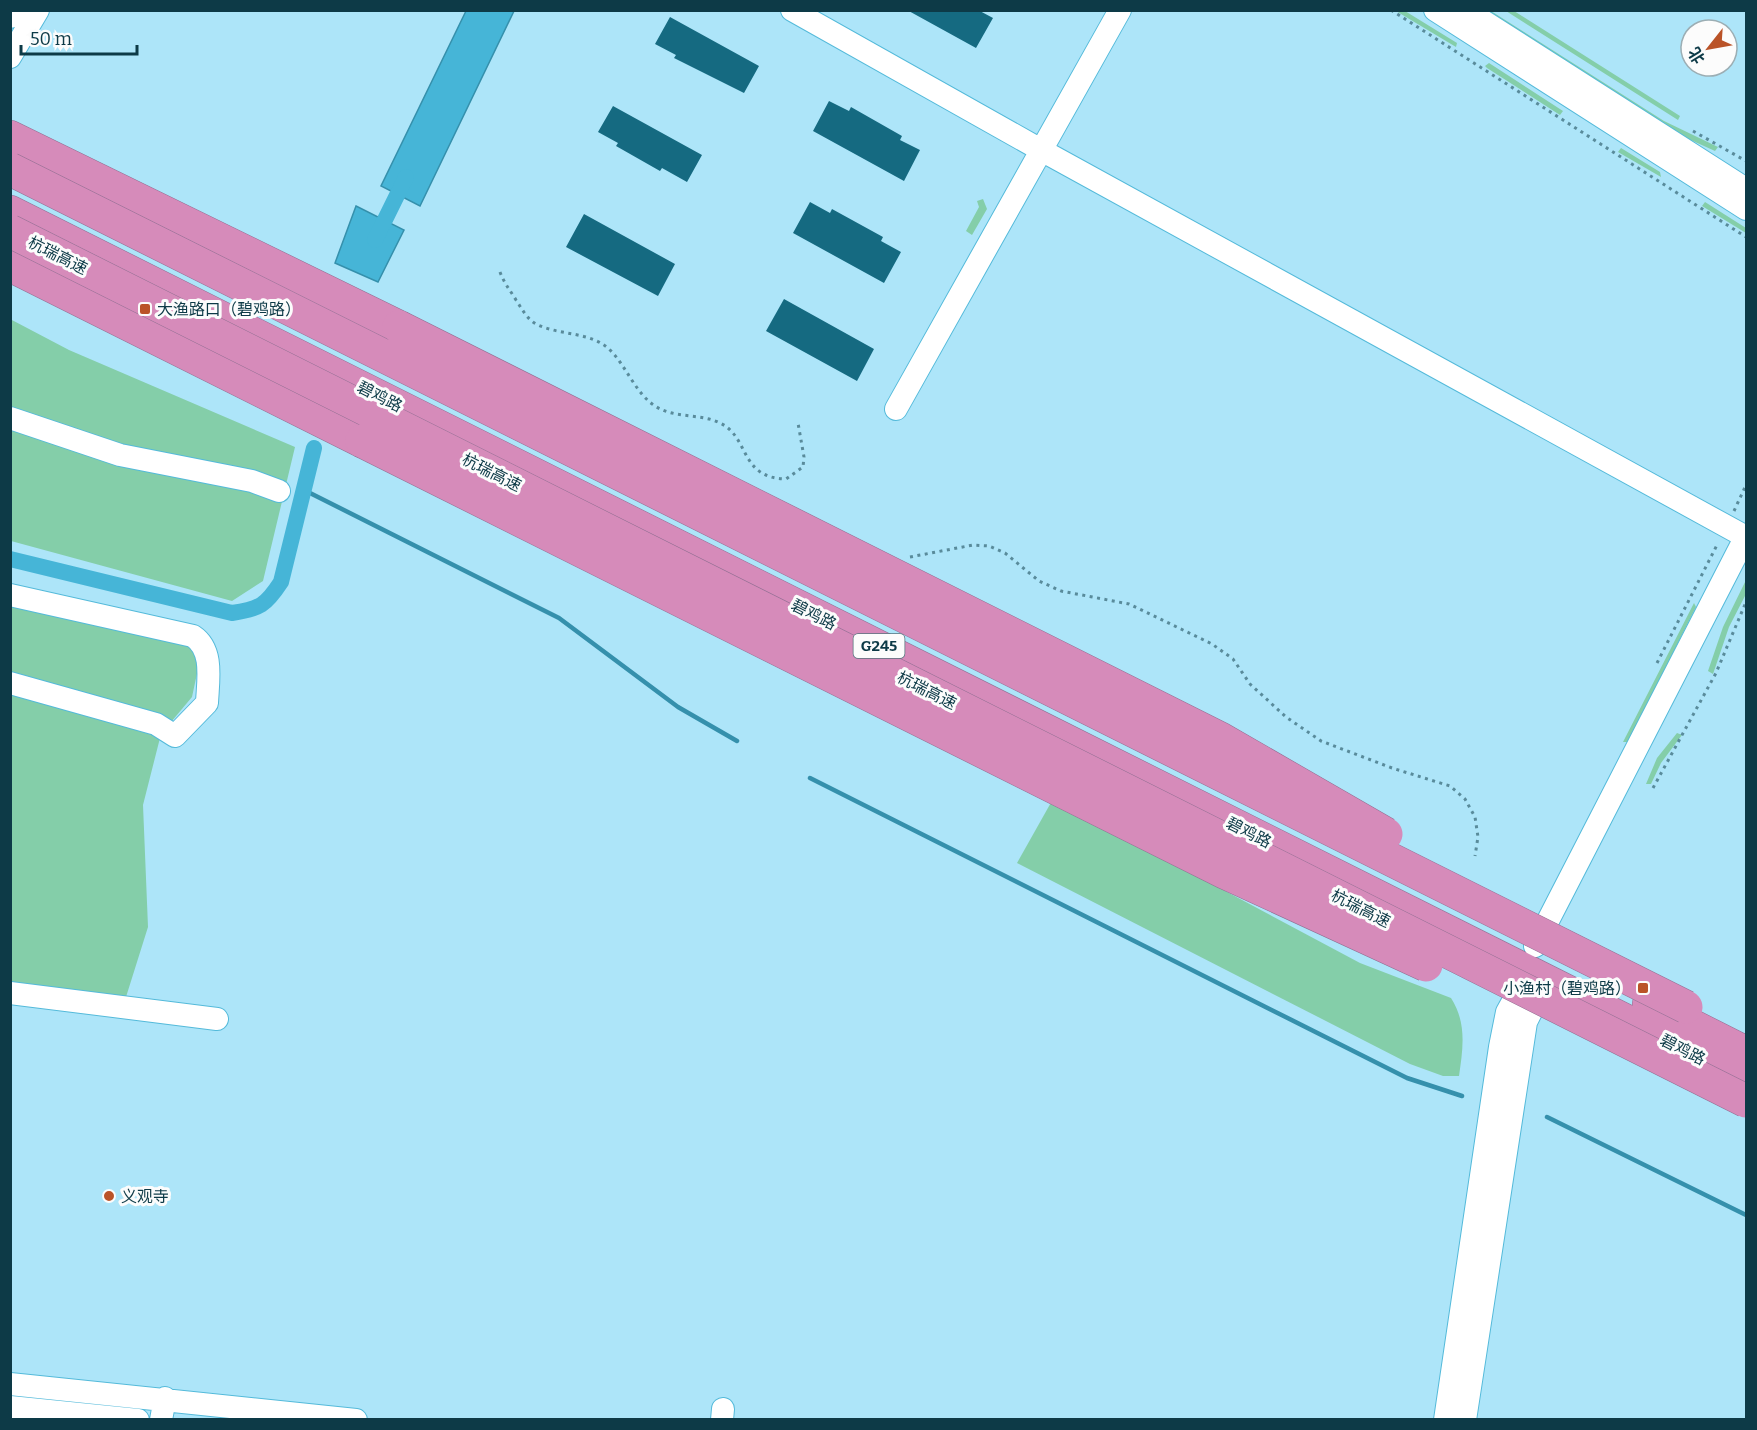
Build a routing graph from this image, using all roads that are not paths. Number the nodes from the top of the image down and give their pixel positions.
1 (14, 10) edge
2 (38, 10) edge
3 (792, 10) edge
4 (1120, 10) edge
5 (1435, 10) edge
6 (1466, 10) edge
7 (10, 17) edge
8 (10, 57) edge
9 (10, 137) edge
10 (1041, 150) junction
11 (10, 169) edge
12 (10, 187) edge
13 (1746, 189) edge
14 (1746, 209) edge
15 (10, 212) edge
16 (10, 231) edge
17 (10, 265) edge
18 (896, 409) dead end
19 (10, 418) edge
20 (279, 491) dead end
21 (1746, 537) edge
22 (10, 595) edge
23 (10, 683) edge
24 (1537, 967) junction
25 (10, 993) edge
26 (1686, 1007) junction
27 (217, 1019) dead end
28 (1746, 1037) edge
29 (1746, 1053) edge
30 (1746, 1081) edge
31 (1746, 1101) edge
32 (1746, 1111) edge
33 (10, 1384) edge
34 (10, 1407) edge
35 (163, 1409) edge
36 (138, 1419) edge
37 (356, 1419) edge
38 (1445, 1419) edge
39 (1464, 1419) edge

1 - 7 street
2 - 8 street
3 - 10 street
4 - 10 street
5 - 14 street
6 - 13 street
9 - 26 highway, bridge
10 - 18 street
10 - 21 street
11 - 26 highway, bridge
12 - 24 highway, 碧鸡路 / G245
15 - 24 highway, 碧鸡路 / G245
16 - 31 highway, 杭瑞高速, bridge
17 - 32 highway, bridge
19 - 20 street
21 - 24 street
22 - 23 street
24 - 29 highway, 碧鸡路 / G245
24 - 30 highway, 碧鸡路 / G245
24 - 38 street
24 - 39 street
25 - 27 street
26 - 28 highway
33 - 35 street
34 - 36 street
35 - 37 street

